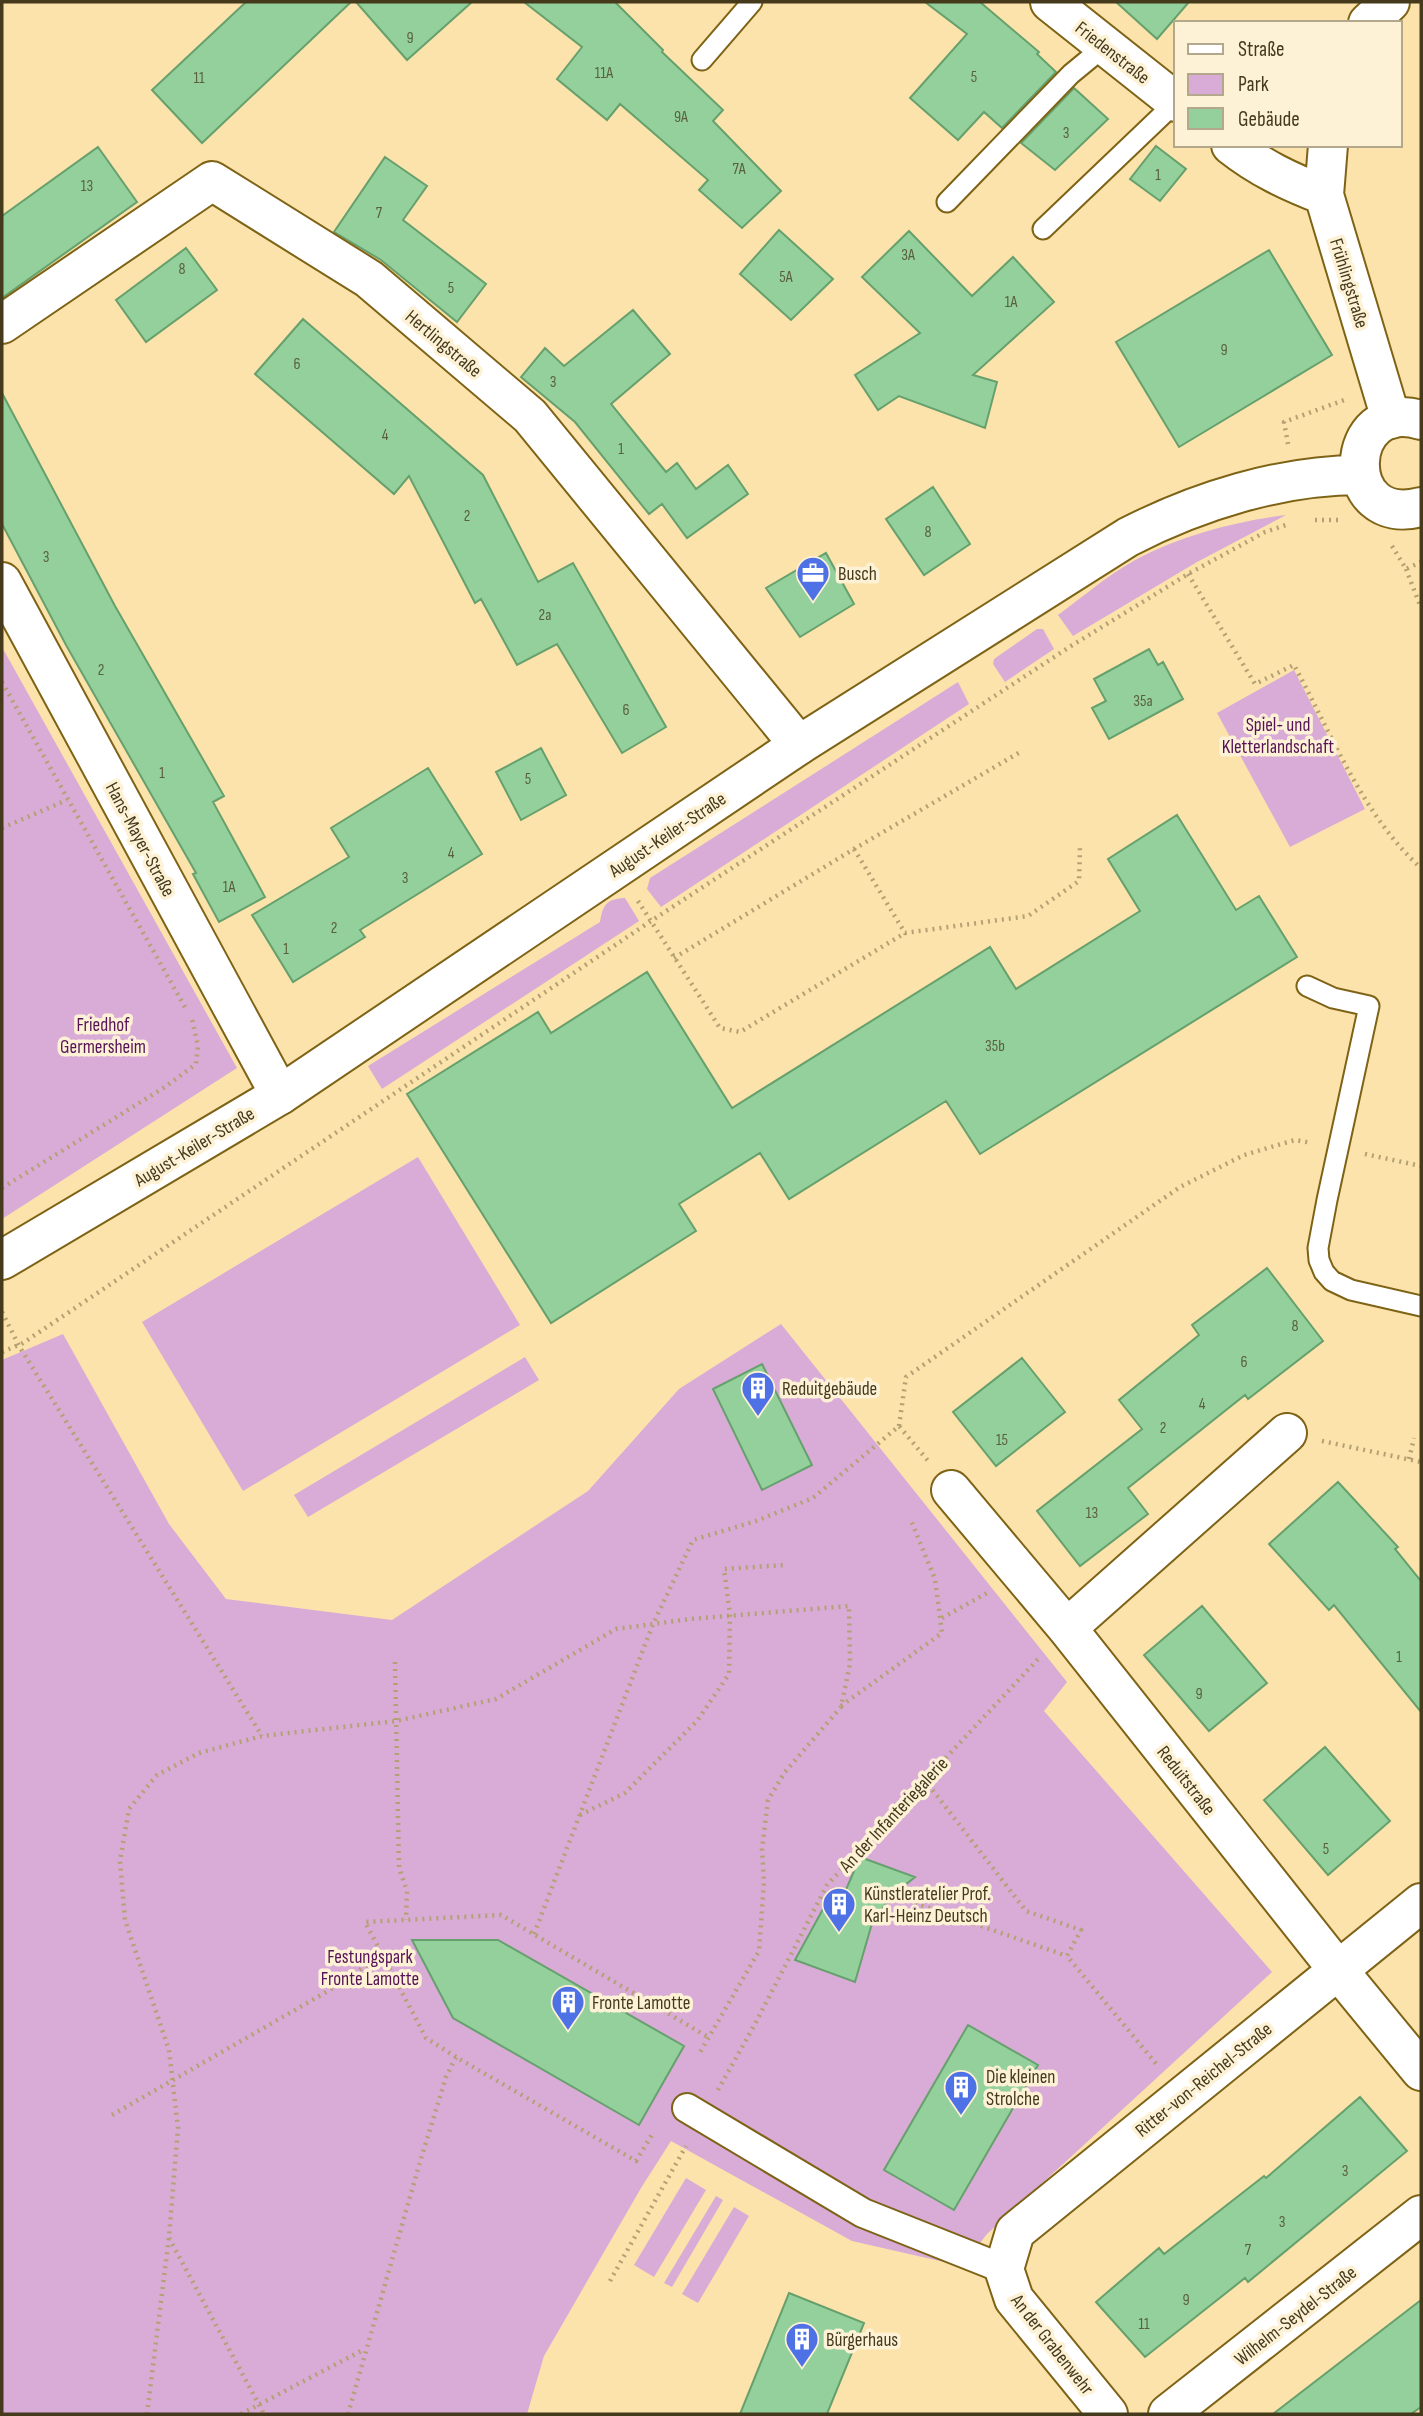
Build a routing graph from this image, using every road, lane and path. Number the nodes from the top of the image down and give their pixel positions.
1 (752, 2) edge
2 (1050, 2) edge
3 (1390, 2) edge
4 (1370, 21) edge
5 (1104, 46) junction
6 (702, 60) dead end
7 (1174, 100) edge
8 (1174, 104) edge
9 (1234, 147) edge
10 (1328, 147) edge
11 (1324, 195) junction
12 (947, 202) dead end
13 (1043, 229) dead end
14 (2, 324) edge
15 (1406, 419) edge
16 (1360, 475) junction
17 (1421, 507) edge
18 (1306, 520) dead end
19 (1298, 522) dead end
20 (1347, 522) dead end
21 (1384, 540) dead end
22 (1421, 562) edge
23 (1406, 569) junction
24 (1188, 574) junction
25 (2, 582) edge
26 (1421, 608) edge
27 (2, 682) edge
28 (799, 745) junction
29 (1022, 751) dead end
30 (67, 800) junction
31 (2, 828) edge
32 (1080, 846) dead end
33 (854, 849) junction
34 (1421, 868) edge
35 (660, 933) dead end
36 (905, 933) junction
37 (674, 958) junction
38 (1307, 986) dead end
39 (280, 1095) junction
40 (1295, 1140) dead end
41 (2, 1188) edge
42 (2, 1260) edge
43 (1421, 1306) edge
44 (2, 1312) edge
45 (19, 1346) junction
46 (2, 1352) edge
47 (899, 1426) junction
48 (1287, 1433) joint
49 (1413, 1438) dead end
50 (1409, 1459) junction
51 (1421, 1462) edge
52 (951, 1490) joint
53 (910, 1518) dead end
54 (786, 1565) dead end
55 (1020, 1574) junction
56 (730, 1615) junction
57 (942, 1618) junction
58 (653, 1624) junction
59 (1067, 1628) junction
60 (395, 1662) dead end
61 (841, 1707) junction
62 (396, 1721) junction
63 (262, 1736) junction
64 (924, 1779) junction
65 (580, 1816) junction
66 (895, 1896) dead end
67 (1421, 1903) edge
68 (407, 1920) junction
69 (534, 1934) junction
70 (1067, 1956) junction
71 (383, 1957) junction
72 (1338, 1970) junction
73 (708, 2037) junction
74 (699, 2054) dead end
75 (456, 2057) junction
76 (1421, 2071) edge
77 (173, 2080) junction
78 (716, 2093) dead end
79 (1182, 2095) junction
80 (687, 2108) dead end
81 (112, 2115) dead end
82 (653, 2133) dead end
83 (690, 2140) dead end
84 (1421, 2215) edge
85 (169, 2237) junction
86 (1004, 2269) junction
87 (610, 2281) dead end
88 (366, 2348) junction
89 (259, 2404) junction
90 (147, 2414) edge
91 (241, 2414) edge
92 (264, 2414) edge
93 (348, 2414) edge
94 (1108, 2414) edge
95 (1168, 2414) edge

1 - 6 lane
2 - 5 street, Friedenstraße
3 - 4 street
5 - 7 street, Friedenstraße
5 - 12 lane
8 - 13 lane
9 - 11 street
10 - 11 street, Frühlingstraße
11 - 15 street, Frühlingstraße
14 - 28 street, Hertlingstraße
15 - 16 street
16 - 17 street
16 - 28 street, August-Keiler-Straße
18 - 20 path
19 - 24 path
21 - 23 path
22 - 23 path
23 - 26 path
24 - 34 path
24 - 45 path
25 - 39 street, Hans-Mayer-Straße
27 - 30 path
28 - 39 street, August-Keiler-Straße
29 - 33 path
30 - 31 path
30 - 41 path
32 - 36 path
33 - 36 path
33 - 37 path
35 - 37 path
36 - 37 path
38 - 43 lane
39 - 42 street, August-Keiler-Straße
40 - 47 path
44 - 45 path
45 - 46 path
45 - 63 path
47 - 52 path
47 - 58 path
48 - 50 path
48 - 59 street
49 - 50 path
50 - 51 path
52 - 55 street, Reduitstraße
53 - 57 path
54 - 56 path
55 - 57 path
55 - 59 street, Reduitstraße
56 - 58 path
56 - 61 path
56 - 65 path
57 - 61 path
58 - 62 path
58 - 65 path
59 - 64 path, An der Infanteriegalerie
59 - 72 street, Reduitstraße
60 - 62 path
61 - 73 path
62 - 63 path
62 - 68 path
63 - 77 path
64 - 70 path
64 - 78 path, An der Infanteriegalerie
65 - 69 path
66 - 70 path
67 - 72 street, Ritter-von-Reichel-Straße
68 - 69 path
68 - 71 path
69 - 73 path
70 - 79 path
71 - 75 path
71 - 77 path
72 - 76 street, Reduitstraße
72 - 79 street, Ritter-von-Reichel-Straße
73 - 74 path
75 - 82 path
75 - 88 path
77 - 81 path
77 - 85 path
79 - 86 street, Ritter-von-Reichel-Straße
80 - 86 street
83 - 87 path
84 - 95 street, Wilhelm-Seydel-Straße
85 - 89 path
85 - 90 path
86 - 94 street, An der Grabenwehr
88 - 89 path
88 - 93 path
89 - 91 path
89 - 92 path

